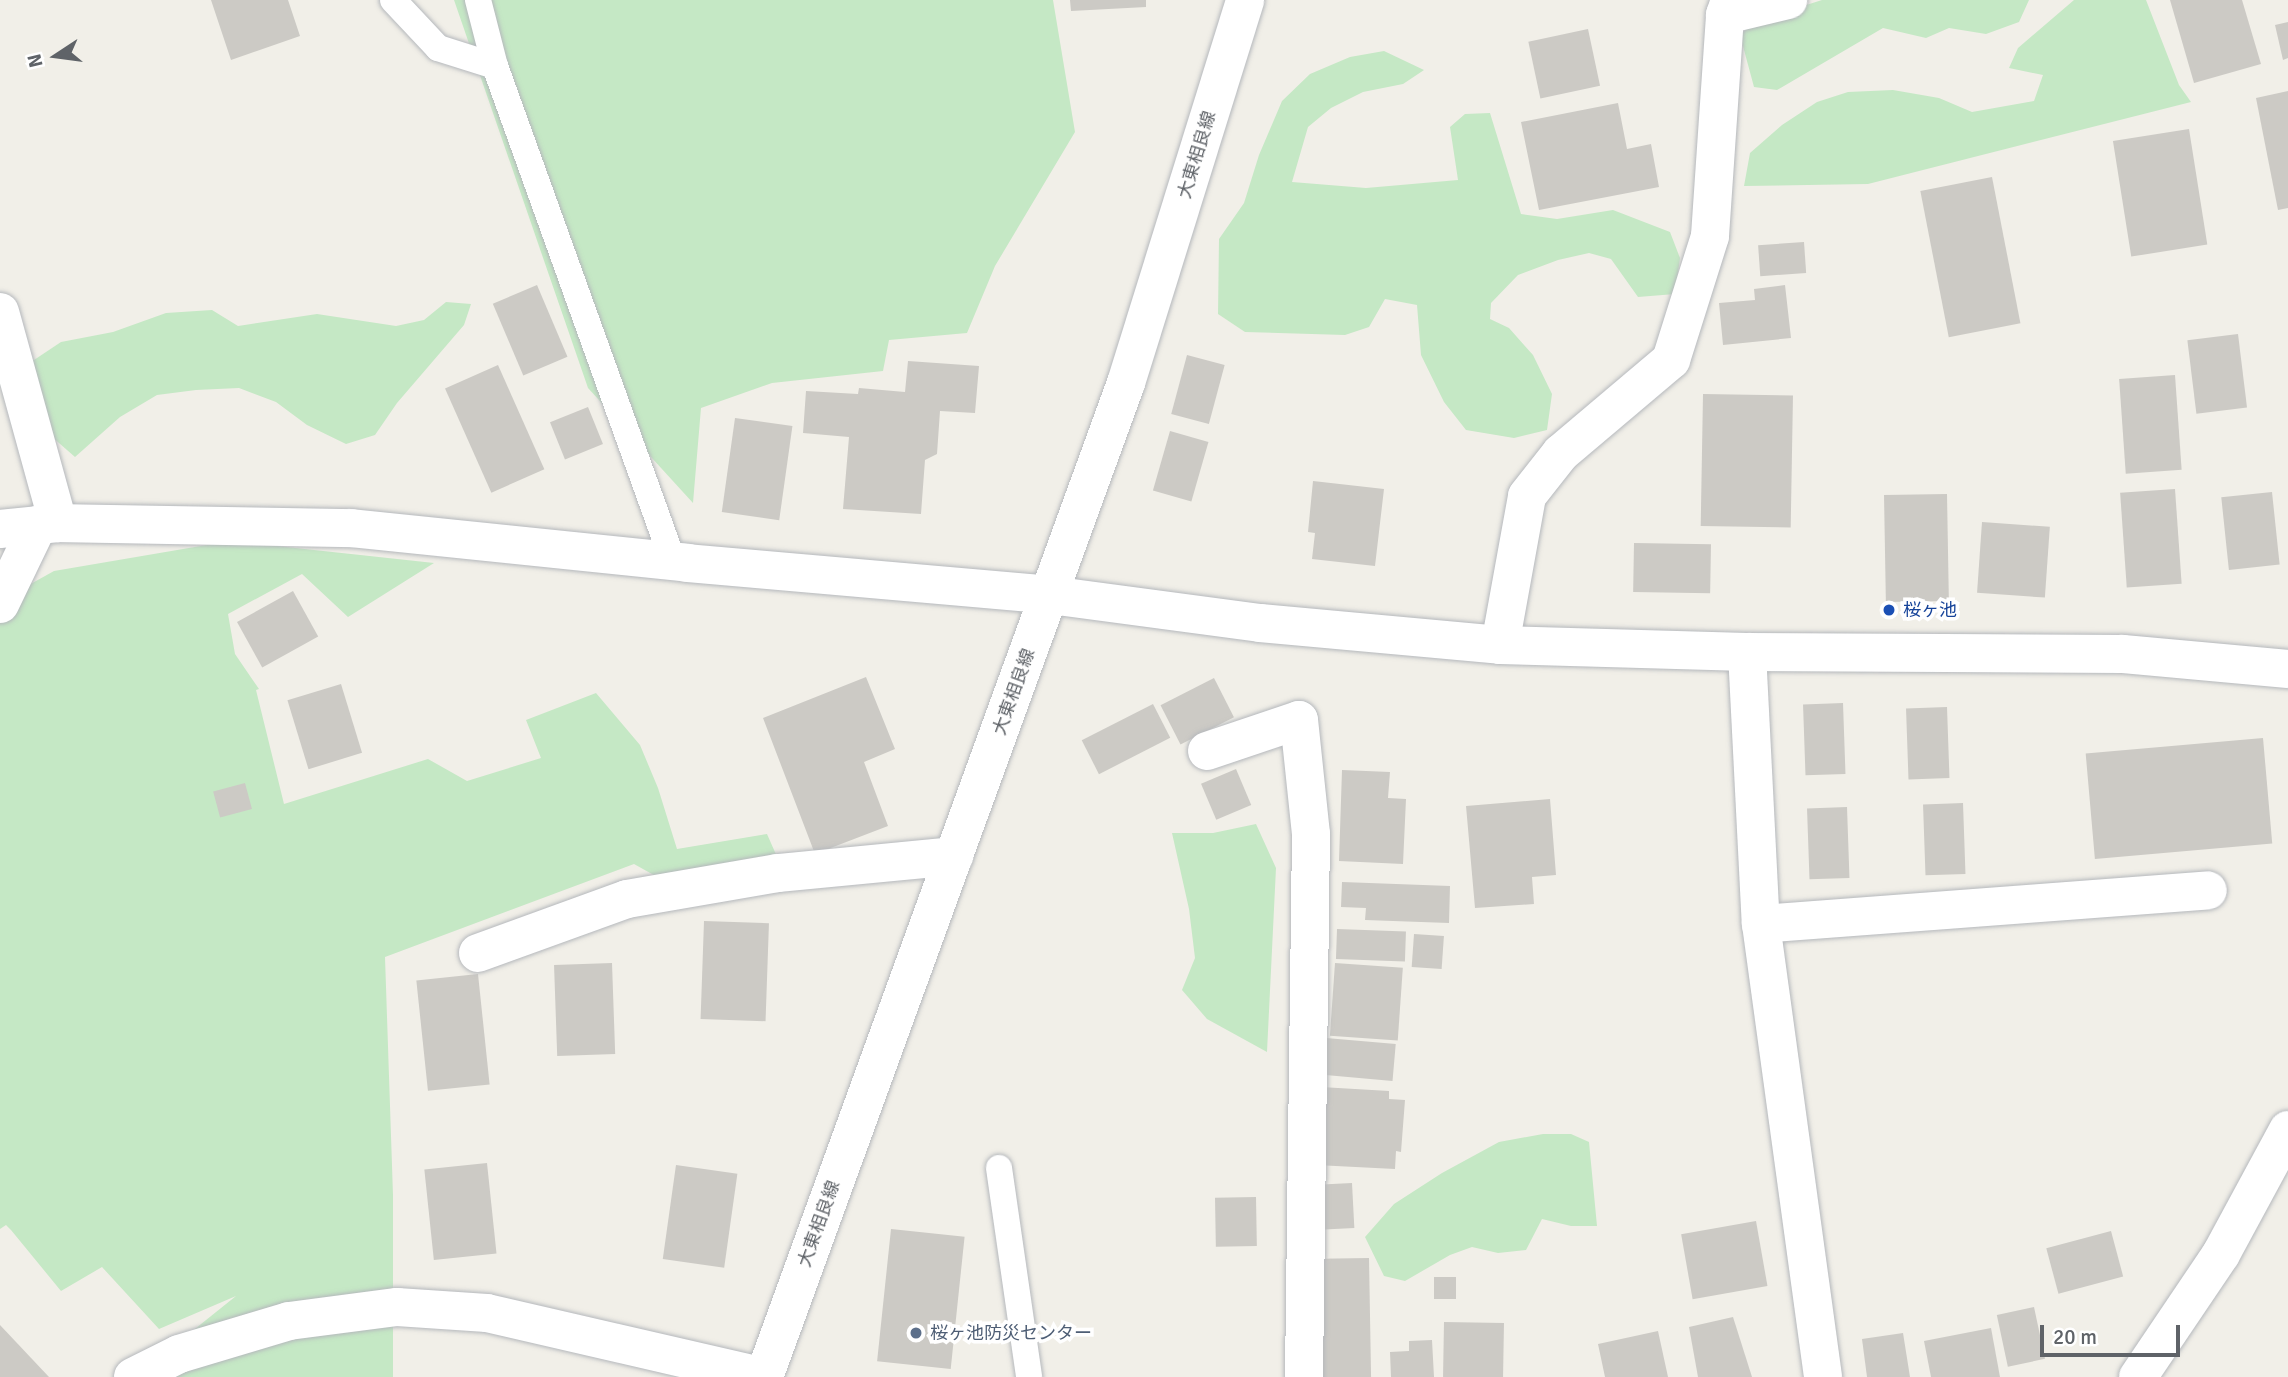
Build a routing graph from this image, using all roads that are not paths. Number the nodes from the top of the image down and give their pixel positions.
1 (393, 0) edge
2 (478, 0) edge
3 (1245, 0) edge
4 (1788, 0) edge
5 (1727, 7) edge
6 (495, 66) junction
7 (0, 312) edge
8 (48, 524) junction
9 (0, 529) edge
10 (673, 561) junction
11 (1050, 595) junction
12 (0, 604) edge
13 (1500, 645) junction
14 (1746, 652) junction
15 (2288, 670) edge
16 (1207, 751) dead end
17 (954, 856) junction
18 (2208, 890) dead end
19 (1761, 924) junction
20 (478, 953) dead end
21 (2288, 1130) edge
22 (999, 1168) dead end
23 (2141, 1376) edge
24 (133, 1377) edge
25 (764, 1377) edge
26 (1029, 1377) edge
27 (1304, 1377) edge
28 (1823, 1377) edge

1 - 6 lane
2 - 6 lane
3 - 11 street, 大東相良線
4 - 5 street
5 - 13 street
6 - 10 lane
7 - 8 street
8 - 9 street
8 - 10 street
8 - 12 street
10 - 11 street
11 - 13 street
11 - 17 street, 大東相良線
13 - 14 street
14 - 15 street
14 - 19 street
16 - 27 street
17 - 20 street
17 - 25 street, 大東相良線
18 - 19 street
19 - 28 street
21 - 23 street
22 - 26 lane
24 - 25 street

